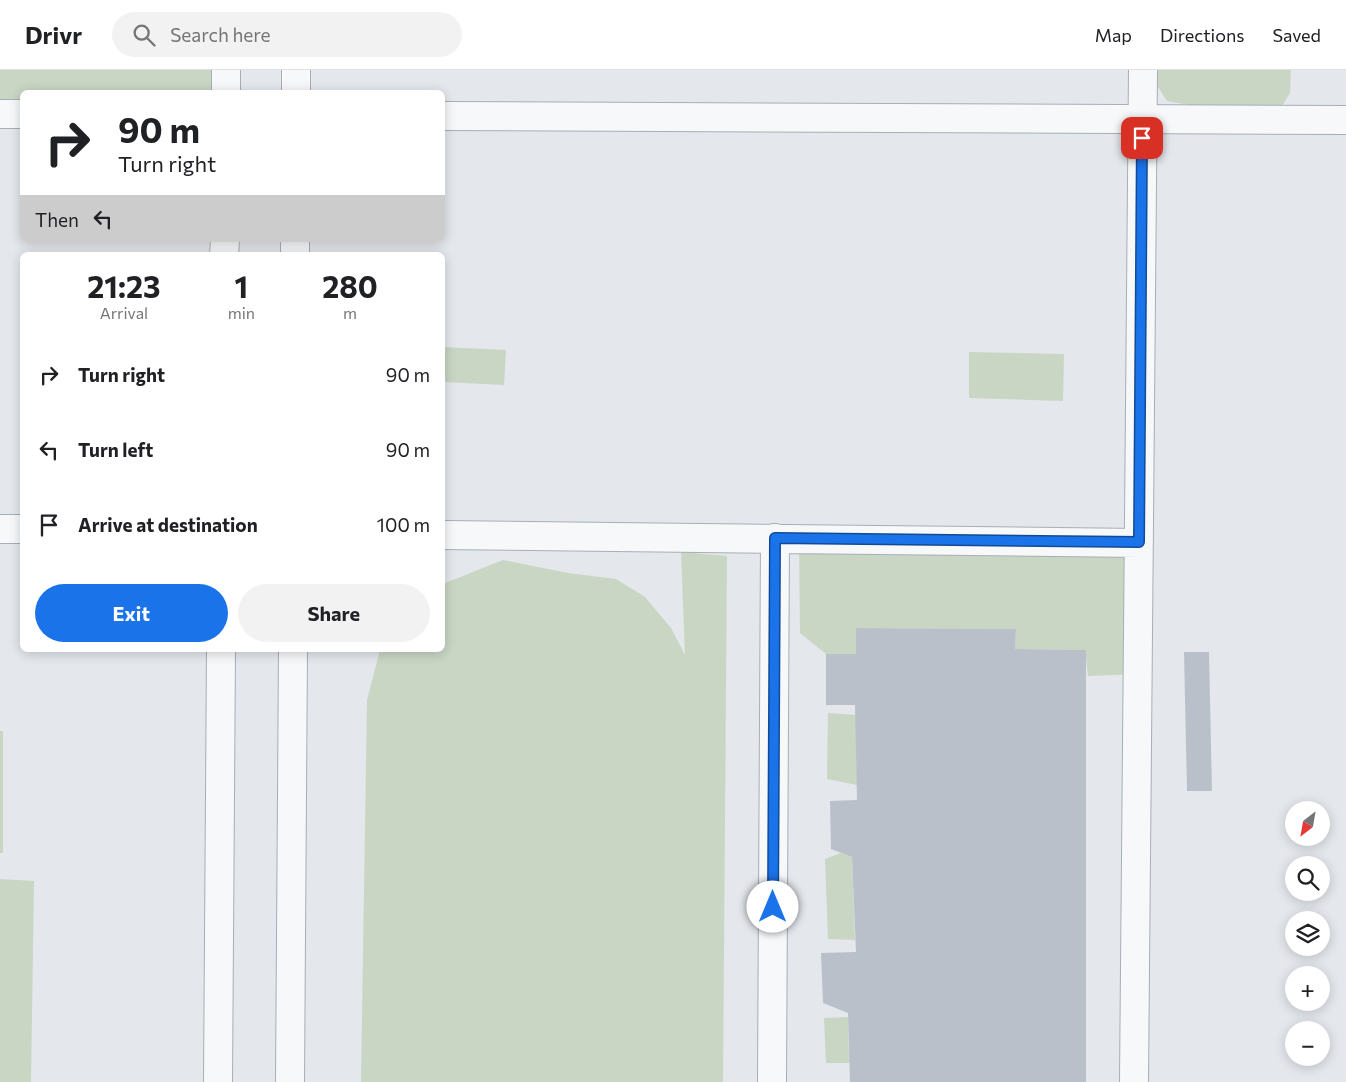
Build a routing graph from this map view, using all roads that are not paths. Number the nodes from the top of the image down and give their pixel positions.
1 (226, 70) edge
2 (296, 70) edge
3 (1143, 70) edge
4 (226, 90) edge
5 (296, 90) edge
6 (0, 114) edge
7 (20, 114) edge
8 (445, 116) edge
9 (1142, 119) junction
10 (1346, 120) edge
11 (0, 529) edge
12 (20, 529) edge
13 (445, 535) edge
14 (775, 538) junction
15 (1139, 542) junction
16 (221, 652) edge
17 (293, 652) edge
18 (218, 1082) edge
19 (290, 1082) edge
20 (772, 1082) edge
21 (1134, 1082) edge

1 - 4 lane
2 - 5 lane
3 - 9 lane
6 - 7 lane
8 - 9 lane
9 - 10 lane
9 - 15 lane
11 - 12 lane
13 - 14 lane
14 - 15 lane
14 - 20 lane
15 - 21 lane
16 - 18 lane
17 - 19 lane

